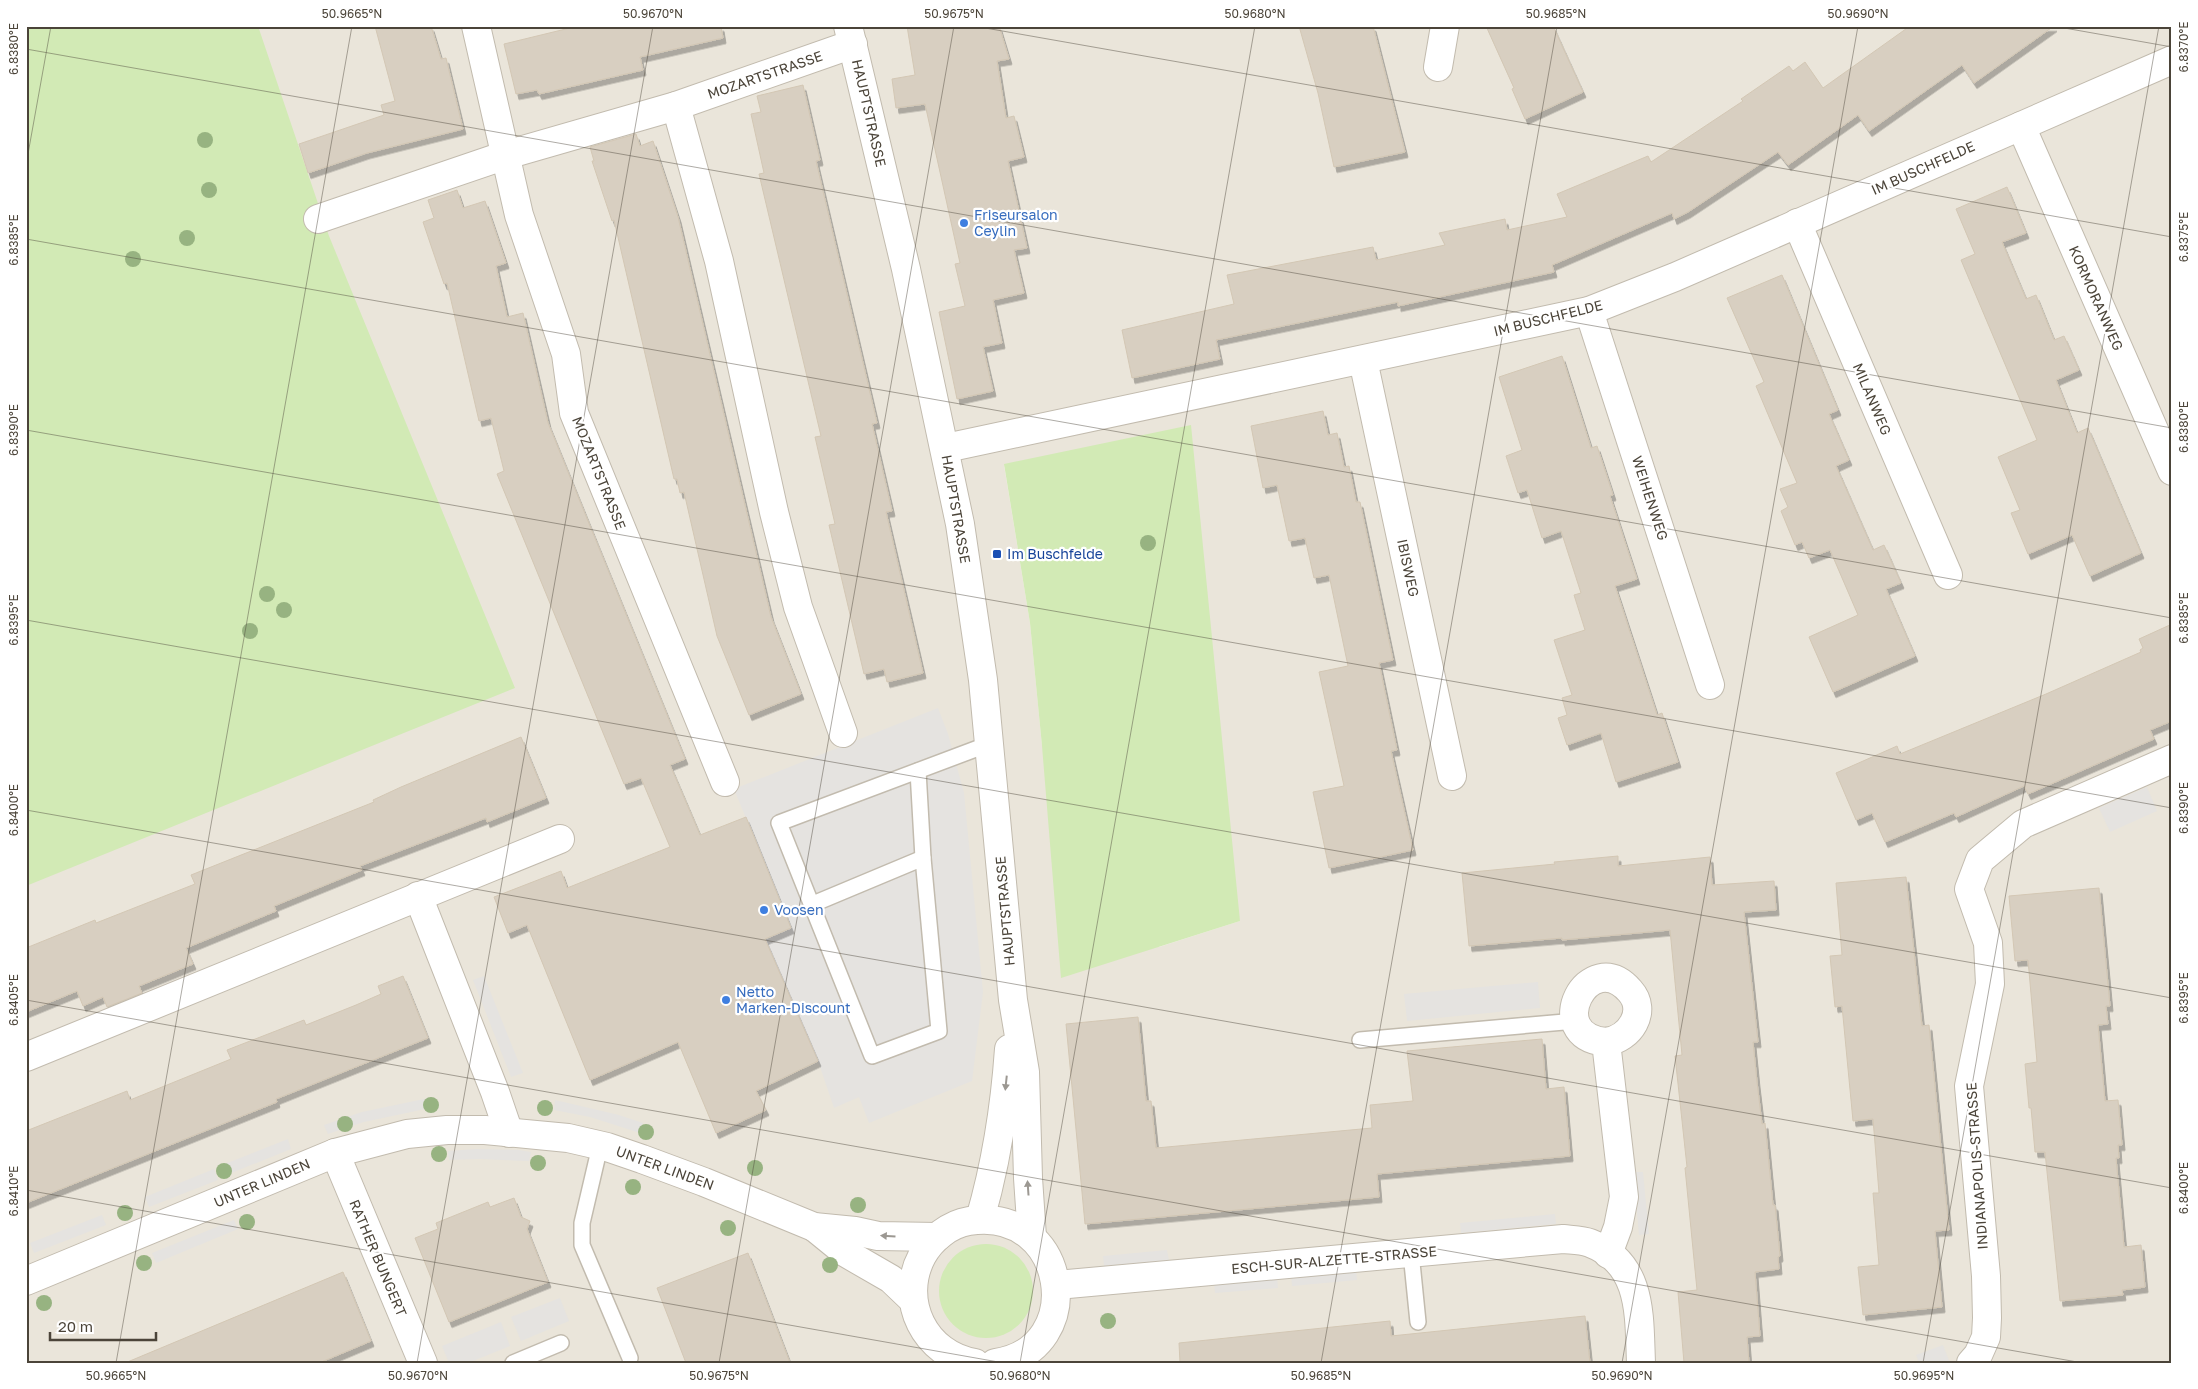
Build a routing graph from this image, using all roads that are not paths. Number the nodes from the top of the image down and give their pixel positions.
1 (476, 26) edge
2 (1445, 26) edge
3 (851, 35) edge
4 (2172, 60) edge
5 (1438, 66) dead end
6 (676, 106) junction
7 (2021, 126) junction
8 (506, 155) junction
9 (318, 220) dead end
10 (1797, 223) junction
11 (1589, 311) junction
12 (1363, 360) junction
13 (946, 448) junction
14 (2172, 471) edge
15 (1948, 575) dead end
16 (1710, 685) dead end
17 (843, 733) dead end
18 (989, 744) junction
19 (2172, 759) edge
20 (918, 771) junction
21 (1452, 776) dead end
22 (725, 782) dead end
23 (560, 839) dead end
24 (923, 858) junction
25 (418, 896) junction
26 (813, 904) junction
27 (1013, 1000) junction
28 (1576, 1021) junction
29 (1360, 1040) dead end
30 (1606, 1042) junction
31 (26, 1057) edge
32 (509, 1132) junction
33 (600, 1146) junction
34 (335, 1153) junction
35 (980, 1219) junction
36 (814, 1227) junction
37 (937, 1237) junction
38 (1032, 1237) junction
39 (1412, 1253) junction
40 (1608, 1254) junction
41 (26, 1281) edge
42 (1057, 1285) junction
43 (912, 1299) junction
44 (1418, 1322) dead end
45 (561, 1343) dead end
46 (1038, 1354) edge
47 (630, 1358) dead end
48 (1001, 1362) edge
49 (423, 1363) edge
50 (513, 1363) edge
51 (975, 1363) edge
52 (1641, 1363) edge
53 (1971, 1363) edge

1 - 8 street
2 - 5 street
3 - 6 street, MOZARTSTRASSE
3 - 13 street, HAUPTSTRASSE
4 - 7 street, IM BUSCHFELDE
6 - 8 street, MOZARTSTRASSE
6 - 17 street
7 - 10 street, IM BUSCHFELDE
7 - 14 street, KORMORANWEG
8 - 9 street, MOZARTSTRASSE
8 - 22 street, MOZARTSTRASSE
10 - 11 street, IM BUSCHFELDE
10 - 15 street, MILANWEG
11 - 12 street, IM BUSCHFELDE
11 - 16 street, WEIHENWEG
12 - 13 street, IM BUSCHFELDE
12 - 21 street, IBISWEG
13 - 18 street, HAUPTSTRASSE
18 - 20 lane
18 - 27 street, HAUPTSTRASSE
19 - 53 street, INDIANAPOLIS-STRASSE
20 - 24 lane
20 - 26 lane
23 - 25 street
24 - 26 lane
24 - 26 lane
25 - 31 street
25 - 32 street
27 -> 35 street, HAUPTSTRASSE
38 -> 27 street, HAUPTSTRASSE
28 - 29 lane
28 - 30 street
28 - 30 street
30 - 40 street
32 - 33 street, UNTER LINDEN
32 - 34 street, UNTER LINDEN
33 - 36 street, UNTER LINDEN
33 - 47 lane
34 - 41 street, UNTER LINDEN
34 - 49 street, RATHER BUNGERT
35 - 37 street
35 - 38 street
37 -> 36 street, UNTER LINDEN
36 - 43 street, UNTER LINDEN
37 - 43 street
38 - 42 street
39 - 40 street, ESCH-SUR-ALZETTE-STRASSE
39 - 42 street, ESCH-SUR-ALZETTE-STRASSE
39 - 44 lane
40 - 52 street
42 - 46 street
43 - 51 street
45 - 50 lane
46 - 48 street

